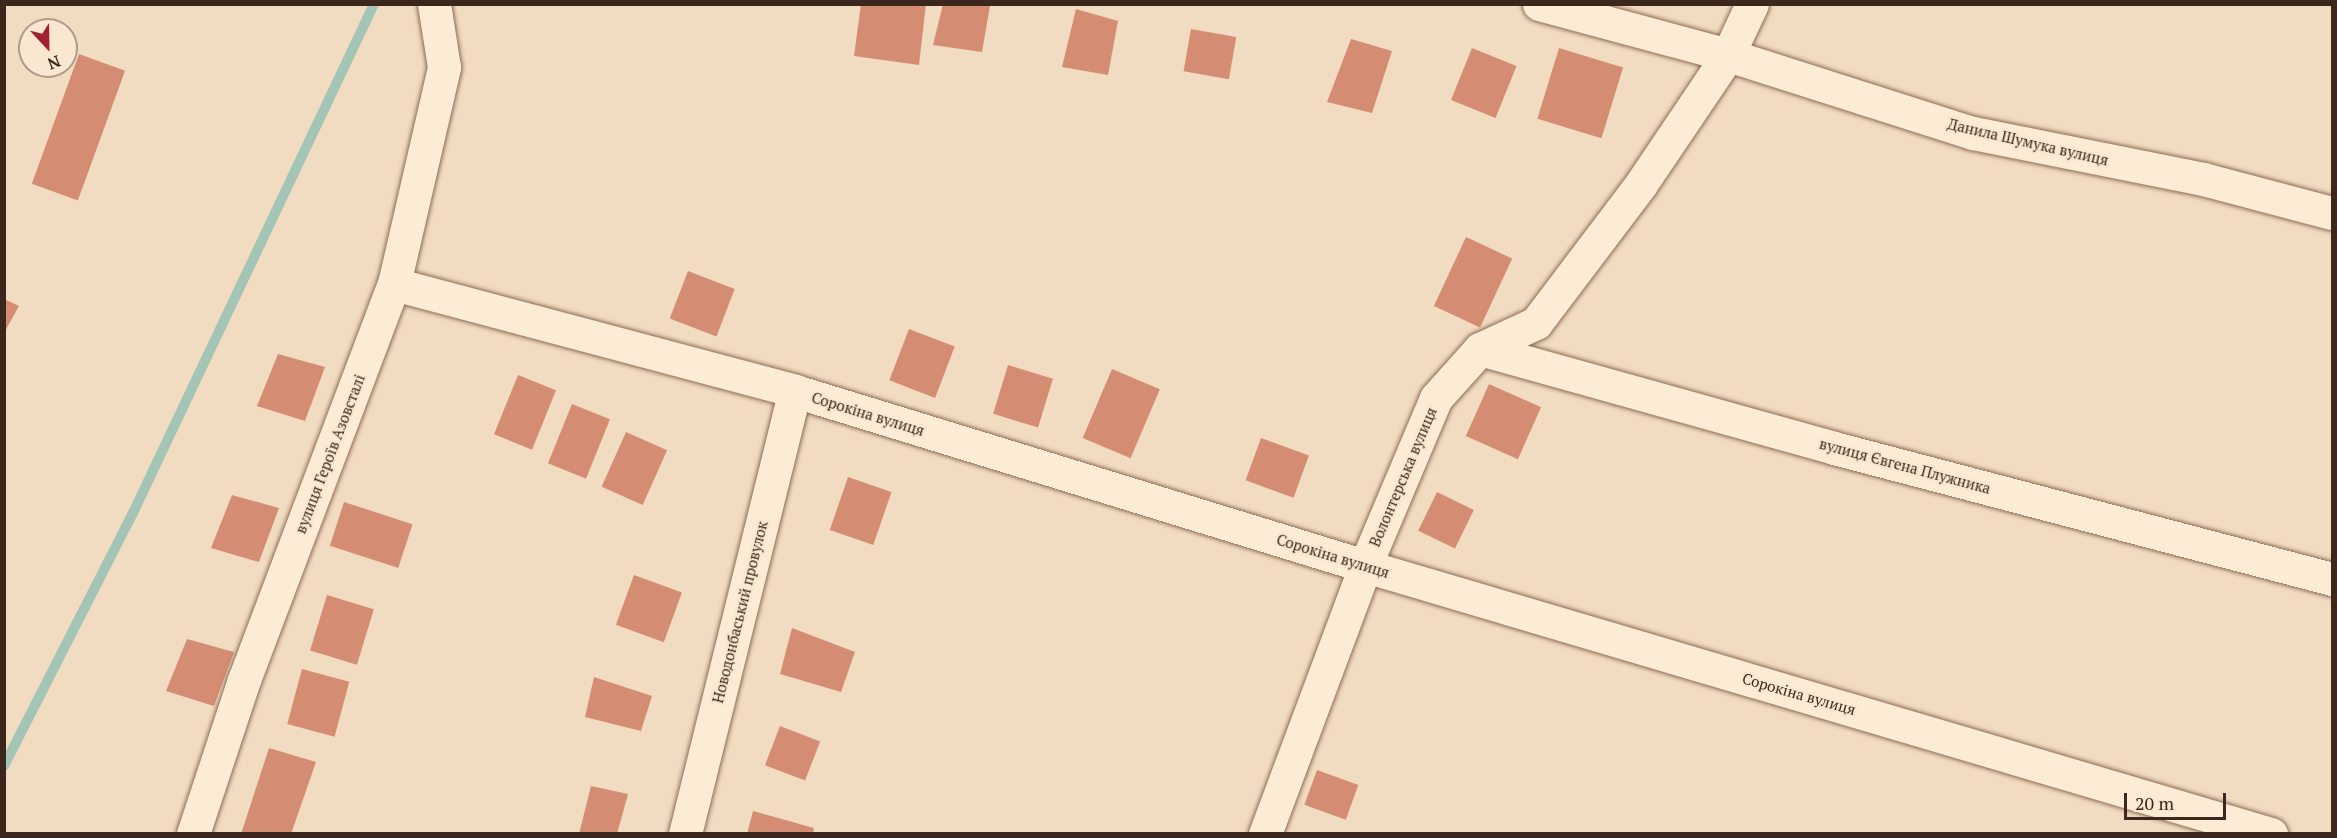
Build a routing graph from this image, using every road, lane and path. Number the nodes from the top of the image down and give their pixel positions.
1 (434, 4) edge
2 (1539, 4) edge
3 (1752, 4) edge
4 (1728, 55) junction
5 (2332, 213) edge
6 (394, 284) junction
7 (1480, 349) junction
8 (795, 391) junction
9 (1365, 566) junction
10 (2332, 579) edge
11 (193, 834) edge
12 (685, 834) edge
13 (1265, 834) edge
14 (2271, 834) edge

1 - 6 street, вулиця Героїв Азовсталі
2 - 4 street, Данила Шумука вулиця
3 - 4 street, Волонтерська вулиця
4 - 5 street, Данила Шумука вулиця
4 - 7 street, Волонтерська вулиця
6 - 8 street, Сорокіна вулиця
6 - 11 street, вулиця Героїв Азовсталі
7 - 9 street, Волонтерська вулиця
7 - 10 street, вулиця Євгена Плужника
8 - 9 street, Сорокіна вулиця
8 - 12 street, Новодонбаський провулок
9 - 13 street, Волонтерська вулиця
9 - 14 street, Сорокіна вулиця

